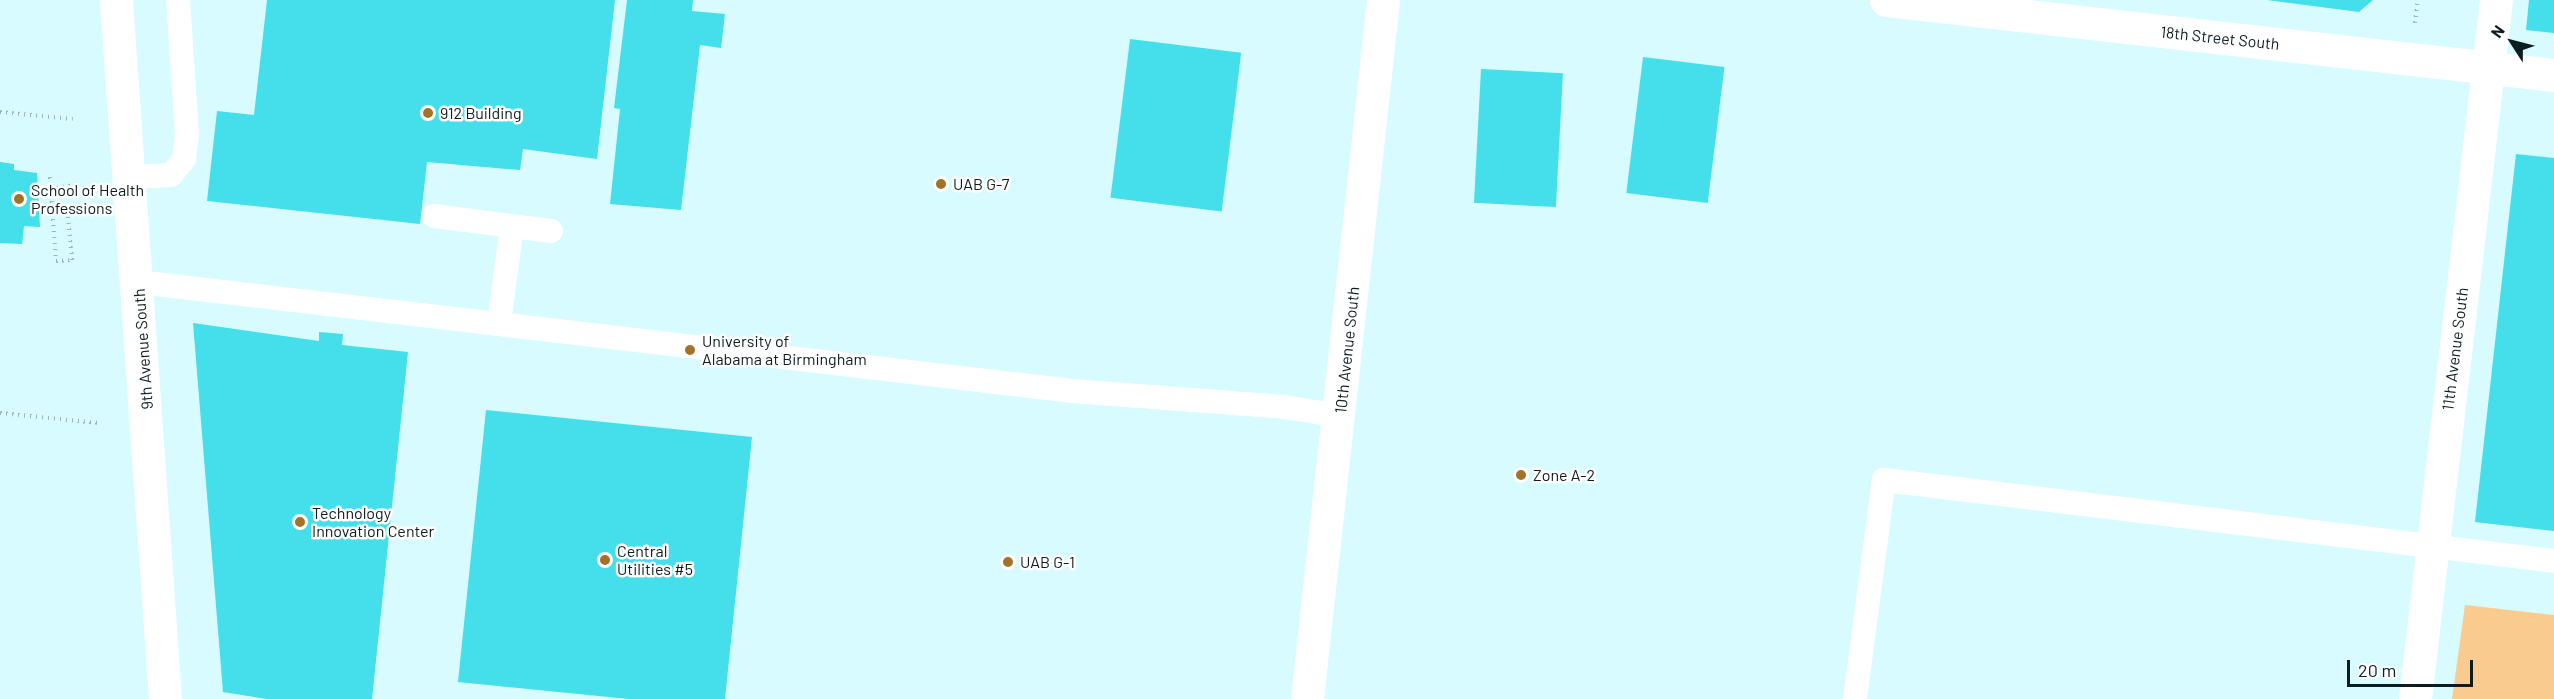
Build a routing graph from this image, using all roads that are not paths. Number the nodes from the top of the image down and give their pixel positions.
1 (116, 0) edge
2 (178, 0) edge
3 (1383, 0) edge
4 (1886, 0) edge
5 (2496, 0) edge
6 (1931, 2) edge
7 (2488, 68) junction
8 (2554, 75) edge
9 (130, 177) junction
10 (434, 216) dead end
11 (513, 227) junction
12 (551, 231) dead end
13 (138, 282) junction
14 (499, 323) junction
15 (1340, 416) junction
16 (2432, 544) junction
17 (2554, 561) edge
18 (165, 699) edge
19 (1307, 699) edge
20 (1855, 699) edge
21 (2415, 699) edge

1 - 9 street, 9th Avenue South
2 - 9 lane
3 - 15 street, 10th Avenue South
4 - 6 street, 18th Street South
5 - 7 street, 11th Avenue South
6 - 7 street, 18th Street South
7 - 8 street, 18th Street South
7 - 16 street, 11th Avenue South
9 - 13 street, 9th Avenue South
10 - 11 lane
11 - 12 lane
11 - 14 lane
13 - 14 lane
13 - 18 street, 9th Avenue South
14 - 15 lane
15 - 19 street, 10th Avenue South
16 - 17 lane
16 - 20 lane
16 - 21 street, 11th Avenue South

